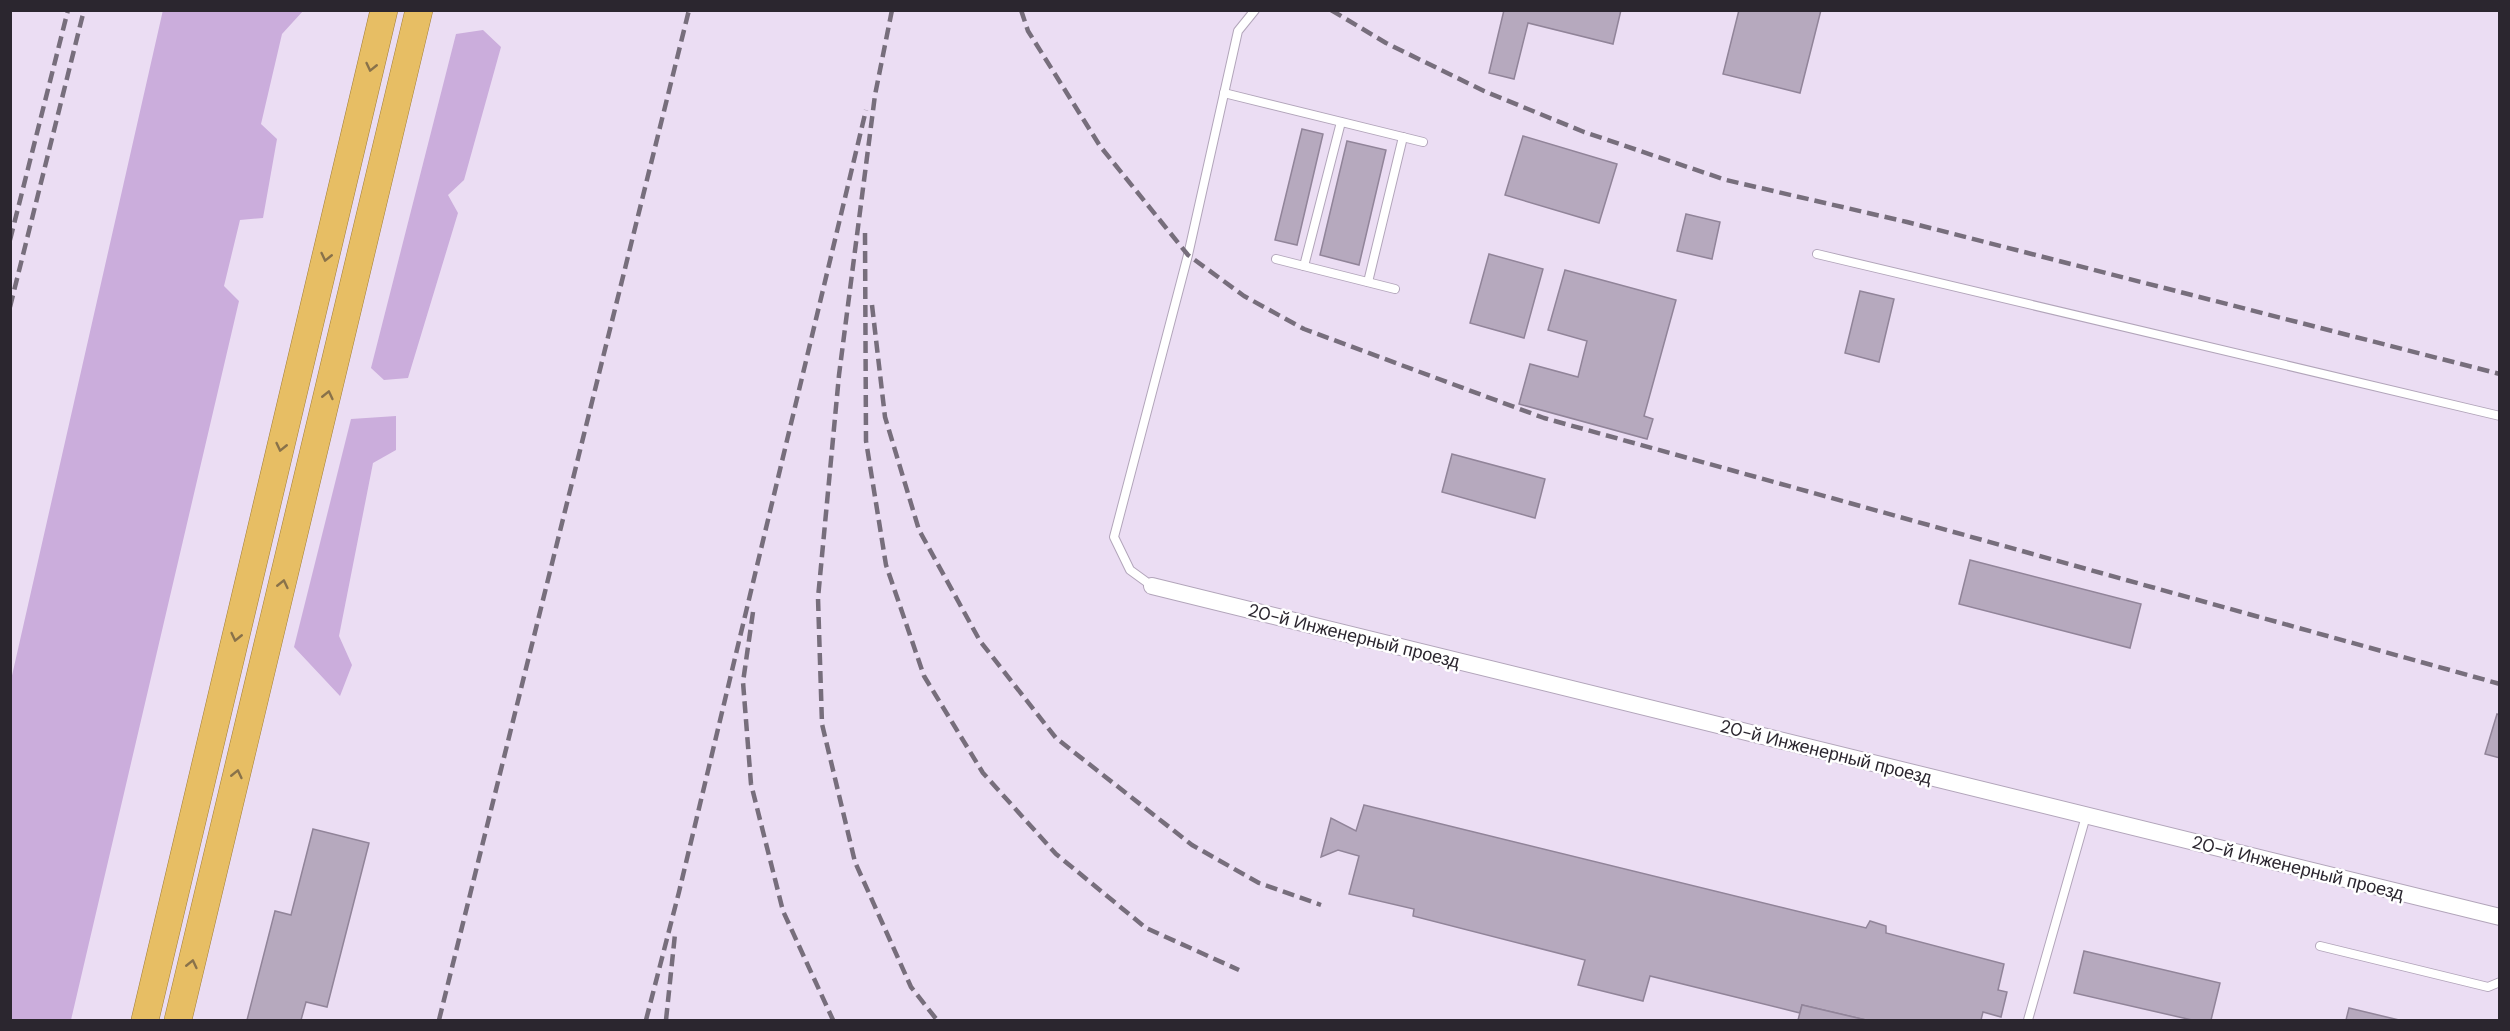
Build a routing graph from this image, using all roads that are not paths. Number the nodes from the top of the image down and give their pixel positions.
1 (384, 10) edge
2 (420, 10) edge
3 (1255, 10) edge
4 (1224, 93) junction
5 (1341, 122) junction
6 (1404, 137) junction
7 (1422, 142) dead end
8 (1817, 254) dead end
9 (1276, 259) dead end
10 (1304, 266) junction
11 (1368, 282) junction
12 (1395, 289) dead end
13 (2499, 416) edge
14 (1152, 586) joint
15 (2086, 816) junction
16 (2499, 917) edge
17 (2320, 946) dead end
18 (2499, 982) edge
19 (145, 1020) edge
20 (178, 1020) edge
21 (2028, 1020) edge

1 -> 19 highway
20 -> 2 highway
3 - 4 lane
4 - 5 lane
4 - 14 lane
5 - 6 lane
5 - 10 lane
6 - 7 lane
6 - 11 lane
8 - 13 lane
9 - 10 lane
10 - 11 lane
11 - 12 lane
14 - 15 street, 20-й Инженерный проезд
15 - 16 street, 20-й Инженерный проезд
15 - 21 lane
17 - 18 lane

